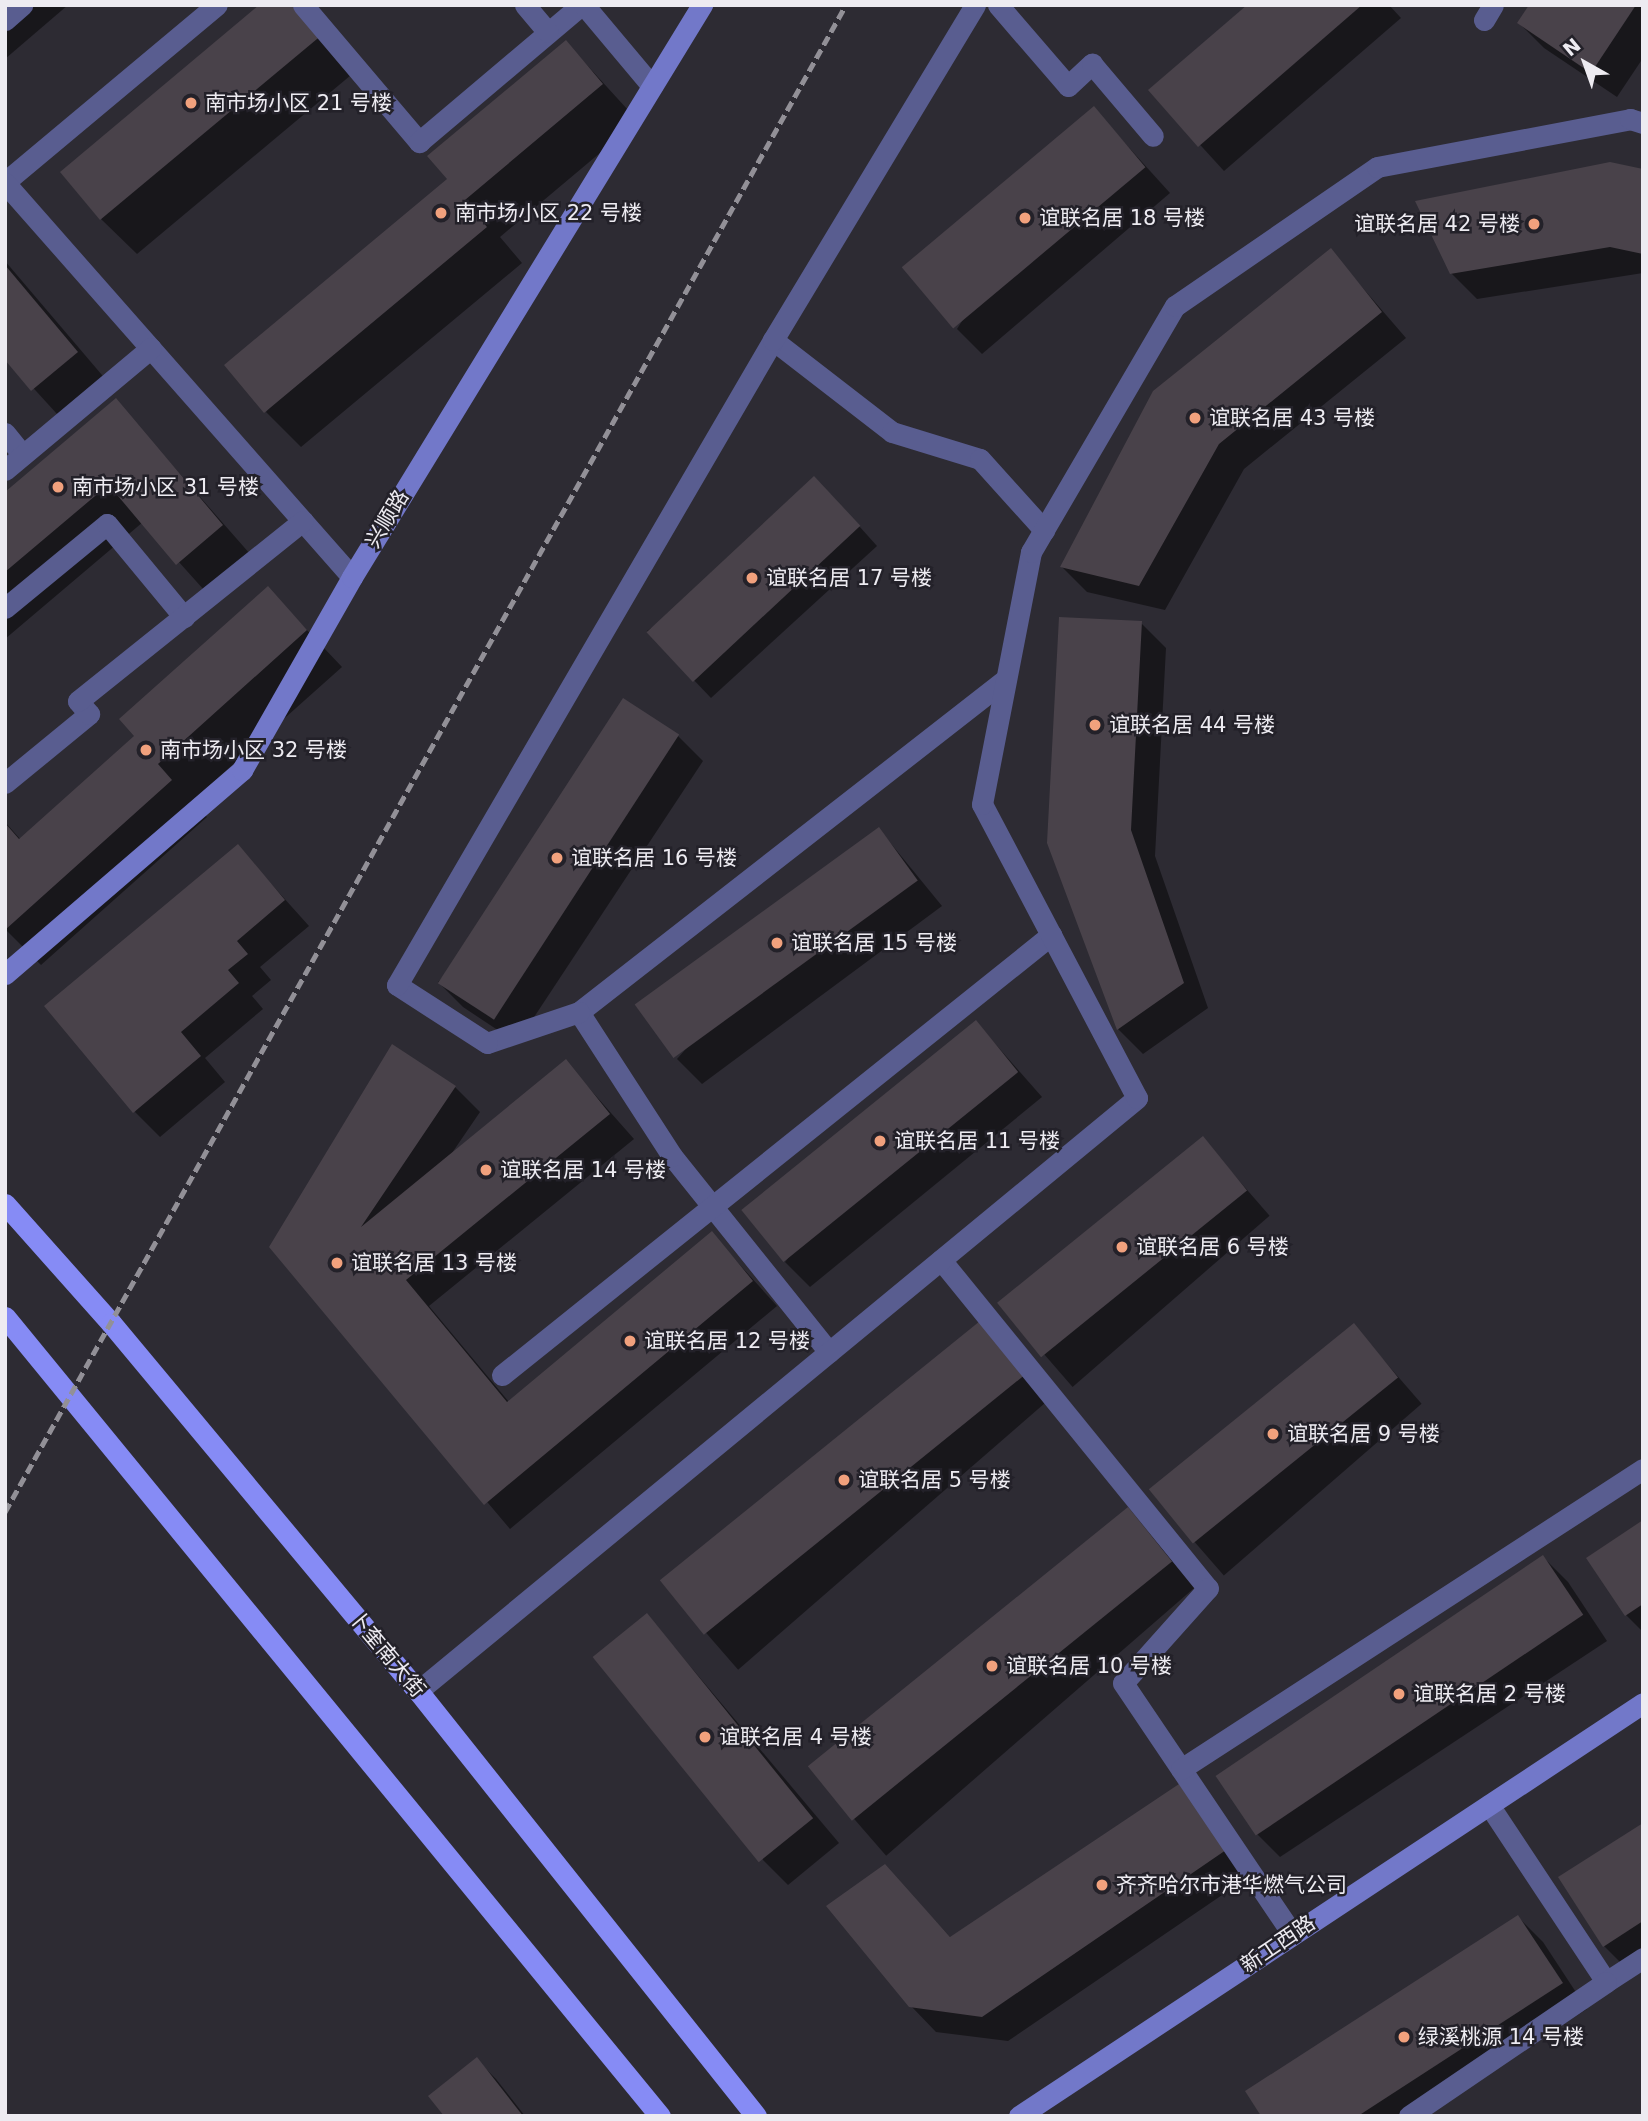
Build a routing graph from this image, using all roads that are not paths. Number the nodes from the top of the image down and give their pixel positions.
1 (22, 5) edge
2 (217, 5) edge
3 (303, 5) edge
4 (525, 5) edge
5 (582, 5) edge
6 (702, 5) edge
7 (975, 5) edge
8 (998, 5) edge
9 (5, 20) edge
10 (548, 32) junction
11 (652, 86) junction
12 (1643, 123) edge
13 (1153, 136) dead end
14 (5, 182) edge
15 (773, 340) junction
16 (151, 348) junction
17 (5, 433) edge
18 (23, 455) junction
19 (5, 470) edge
20 (303, 521) junction
21 (1044, 530) junction
22 (352, 577) junction
23 (5, 608) edge
24 (184, 617) junction
25 (1006, 679) junction
26 (5, 783) edge
27 (1051, 935) junction
28 (5, 974) edge
29 (579, 1012) junction
30 (5, 1204) edge
31 (713, 1206) junction
32 (941, 1260) junction
33 (5, 1317) edge
34 (829, 1352) junction
35 (502, 1375) dead end
36 (1643, 1469) edge
37 (418, 1691) junction
38 (1643, 1703) edge
39 (1181, 1769) junction
40 (1489, 1805) junction
41 (1292, 1934) junction
42 (1643, 1958) edge
43 (1606, 1982) junction
44 (660, 2116) edge
45 (756, 2116) edge
46 (1019, 2116) edge
47 (1409, 2116) edge

1 - 9 street
2 - 14 street
3 - 10 street
4 - 10 street
5 - 10 street
5 - 11 street
6 - 11 street, 兴顺路
7 - 15 street
8 - 13 street
11 - 22 street, 兴顺路
12 - 21 street
14 - 16 street
15 - 21 street
15 - 29 street
16 - 18 street
16 - 20 street
17 - 18 street
18 - 19 street
20 - 22 street
20 - 24 street
21 - 25 street
22 - 28 street, 兴顺路
23 - 24 street
24 - 26 street
25 - 27 street
25 - 29 street
27 - 31 street
27 - 32 street
29 - 31 street
30 - 37 main road, 卜奎南大街
31 - 34 street
31 - 35 street
32 - 34 street
32 - 39 street
33 - 44 main road
34 - 37 street
36 - 39 street
37 - 45 main road, 卜奎南大街
38 - 40 street, 新工西路
39 - 41 street
40 - 41 street, 新工西路
40 - 43 street
41 - 46 street, 新工西路
42 - 43 street
43 - 47 street

